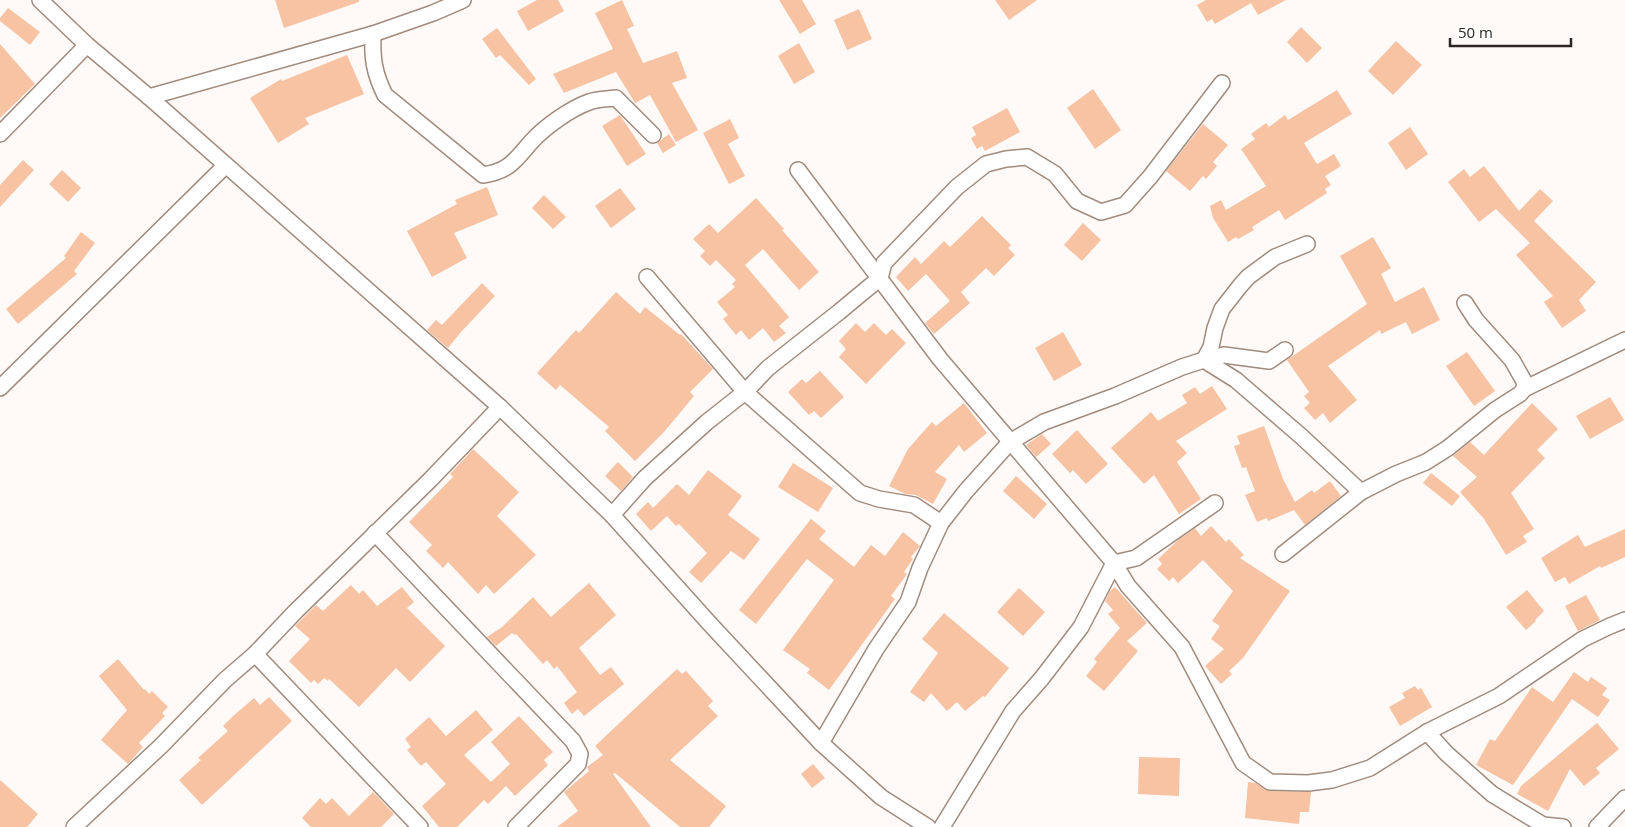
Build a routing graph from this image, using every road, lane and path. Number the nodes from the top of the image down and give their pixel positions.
1 (40, 0) edge
2 (463, 0) edge
3 (373, 34) junction
4 (87, 45) junction
5 (1222, 83) dead end
6 (149, 97) junction
7 (0, 134) edge
8 (653, 135) dead end
9 (226, 166) junction
10 (798, 170) dead end
11 (1307, 244) dead end
12 (647, 278) dead end
13 (880, 278) junction
14 (1465, 303) dead end
15 (1625, 340) edge
16 (1285, 350) dead end
17 (1204, 360) junction
18 (0, 388) edge
19 (1524, 389) junction
20 (745, 392) junction
21 (500, 406) junction
22 (1010, 442) junction
23 (1361, 492) junction
24 (1215, 503) dead end
25 (612, 515) junction
26 (941, 522) junction
27 (375, 533) junction
28 (1283, 554) dead end
29 (1114, 563) junction
30 (1625, 620) edge
31 (255, 654) junction
32 (1427, 732) junction
33 (821, 743) junction
34 (1625, 798) edge
35 (74, 827) edge
36 (420, 827) edge
37 (516, 827) edge
38 (928, 827) edge
39 (942, 827) edge
40 (1563, 827) edge
41 (1597, 827) edge

1 - 4 street
2 - 3 street
3 - 6 street
3 - 8 street
4 - 6 street
4 - 7 street
5 - 13 street
6 - 9 street
9 - 18 street
9 - 21 street
10 - 13 street
11 - 17 street
12 - 20 street
13 - 20 street
13 - 22 street
14 - 19 street
15 - 19 street
16 - 17 street
17 - 22 street
17 - 23 street
19 - 23 street
20 - 25 street
20 - 26 street
21 - 25 street
21 - 27 street
22 - 26 street
22 - 29 street
23 - 28 street
24 - 29 street
25 - 33 street
26 - 33 street
27 - 31 street
27 - 37 street
29 - 32 street
29 - 39 street
30 - 32 street
31 - 35 street
31 - 36 street
32 - 40 street
33 - 38 street
34 - 41 street

